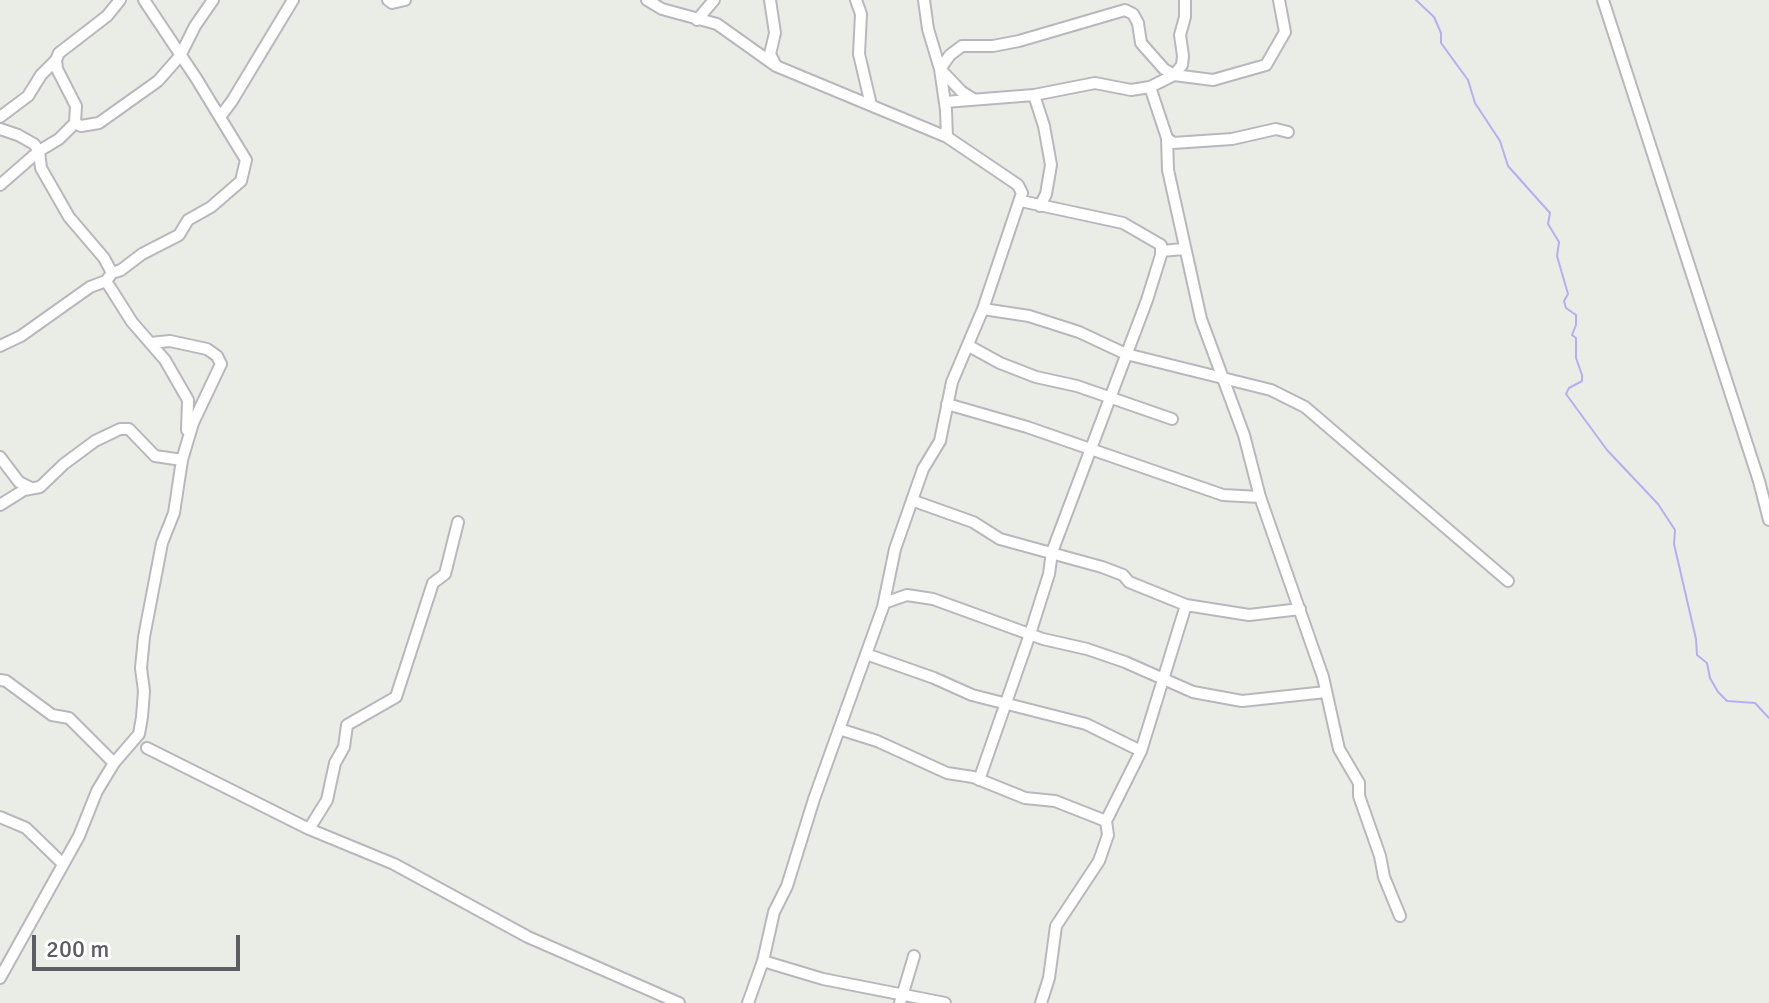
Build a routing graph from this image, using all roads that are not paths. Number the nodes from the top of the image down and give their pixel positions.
1 (120, 0) edge
2 (144, 0) edge
3 (213, 0) edge
4 (293, 0) edge
5 (388, 0) edge
6 (405, 0) edge
7 (647, 0) edge
8 (714, 0) edge
9 (770, 0) edge
10 (856, 0) edge
11 (924, 0) edge
12 (1185, 0) edge
13 (1279, 0) edge
14 (1603, 0) edge
15 (697, 20) junction
16 (180, 56) junction
17 (56, 60) junction
18 (776, 66) junction
19 (940, 69) junction
20 (1174, 75) junction
21 (1150, 87) junction
22 (1034, 95) junction
23 (973, 99) junction
24 (945, 102) junction
25 (871, 105) junction
26 (0, 117) edge
27 (220, 117) junction
28 (75, 123) junction
29 (0, 129) edge
30 (1288, 132) dead end
31 (947, 137) junction
32 (1167, 138) junction
33 (39, 151) junction
34 (0, 185) edge
35 (1021, 201) junction
36 (1040, 206) junction
37 (1184, 249) junction
38 (1161, 251) junction
39 (109, 277) junction
40 (983, 309) junction
41 (2, 342) edge
42 (150, 343) junction
43 (969, 346) junction
44 (1126, 354) junction
45 (1224, 379) junction
46 (1110, 399) junction
47 (947, 404) junction
48 (1172, 419) dead end
49 (1091, 449) junction
50 (184, 455) junction
51 (0, 457) edge
52 (33, 489) junction
53 (1260, 497) junction
54 (914, 501) junction
55 (0, 505) edge
56 (1769, 520) edge
57 (458, 522) dead end
58 (1052, 552) junction
59 (1508, 581) dead end
60 (884, 603) junction
61 (1186, 605) junction
62 (1300, 609) junction
63 (1030, 634) junction
64 (866, 654) junction
65 (1164, 678) junction
66 (0, 680) edge
67 (1326, 692) junction
68 (1007, 702) junction
69 (839, 729) junction
70 (147, 748) dead end
71 (1141, 751) junction
72 (114, 763) junction
73 (979, 780) junction
74 (0, 817) edge
75 (1106, 821) junction
76 (309, 829) junction
77 (62, 863) junction
78 (1400, 916) dead end
79 (914, 956) dead end
80 (763, 961) junction
81 (0, 978) edge
82 (901, 998) edge
83 (679, 1003) edge
84 (748, 1003) edge
85 (945, 1003) edge
86 (1041, 1003) edge

1 - 17 street
2 - 16 street
3 - 16 street
4 - 27 street
5 - 6 street
7 - 15 street
8 - 15 street
9 - 18 street
10 - 25 street
11 - 19 street
12 - 20 street
13 - 20 street
14 - 56 street
15 - 18 street
16 - 27 street
16 - 28 street
17 - 26 street
17 - 28 street
18 - 25 street
19 - 20 street
19 - 23 street
19 - 24 street
20 - 21 street
21 - 22 street
21 - 32 street
22 - 23 street
22 - 36 street
23 - 24 street
24 - 31 street
25 - 31 street
27 - 39 street
28 - 33 street
29 - 33 street
30 - 32 street
31 - 35 street
32 - 37 street
33 - 34 street
33 - 39 street
35 - 36 street
35 - 40 street
36 - 38 street
37 - 38 street
37 - 45 street
38 - 44 street
39 - 41 street
39 - 42 street
40 - 43 street
40 - 44 street
42 - 50 street
42 - 50 street
43 - 46 street
43 - 47 street
44 - 45 street
44 - 46 street
45 - 53 street
45 - 59 street
46 - 48 street
46 - 49 street
47 - 49 street
47 - 54 street
49 - 53 street
49 - 58 street
50 - 52 street
50 - 72 street
51 - 52 street
52 - 55 street
53 - 62 street
54 - 58 street
54 - 60 street
57 - 76 street
58 - 61 street
58 - 63 street
60 - 63 street
60 - 64 street
61 - 62 street
61 - 65 street
62 - 67 street
63 - 65 street
63 - 68 street
64 - 68 street
64 - 69 street
65 - 67 street
65 - 71 street
66 - 72 street
67 - 78 street
68 - 71 street
68 - 73 street
69 - 73 street
69 - 80 street
70 - 76 street
71 - 75 street
72 - 77 street
73 - 75 street
74 - 77 street
75 - 86 street
76 - 83 street
77 - 81 street
79 - 82 street
80 - 82 street
80 - 84 street
82 - 85 street

